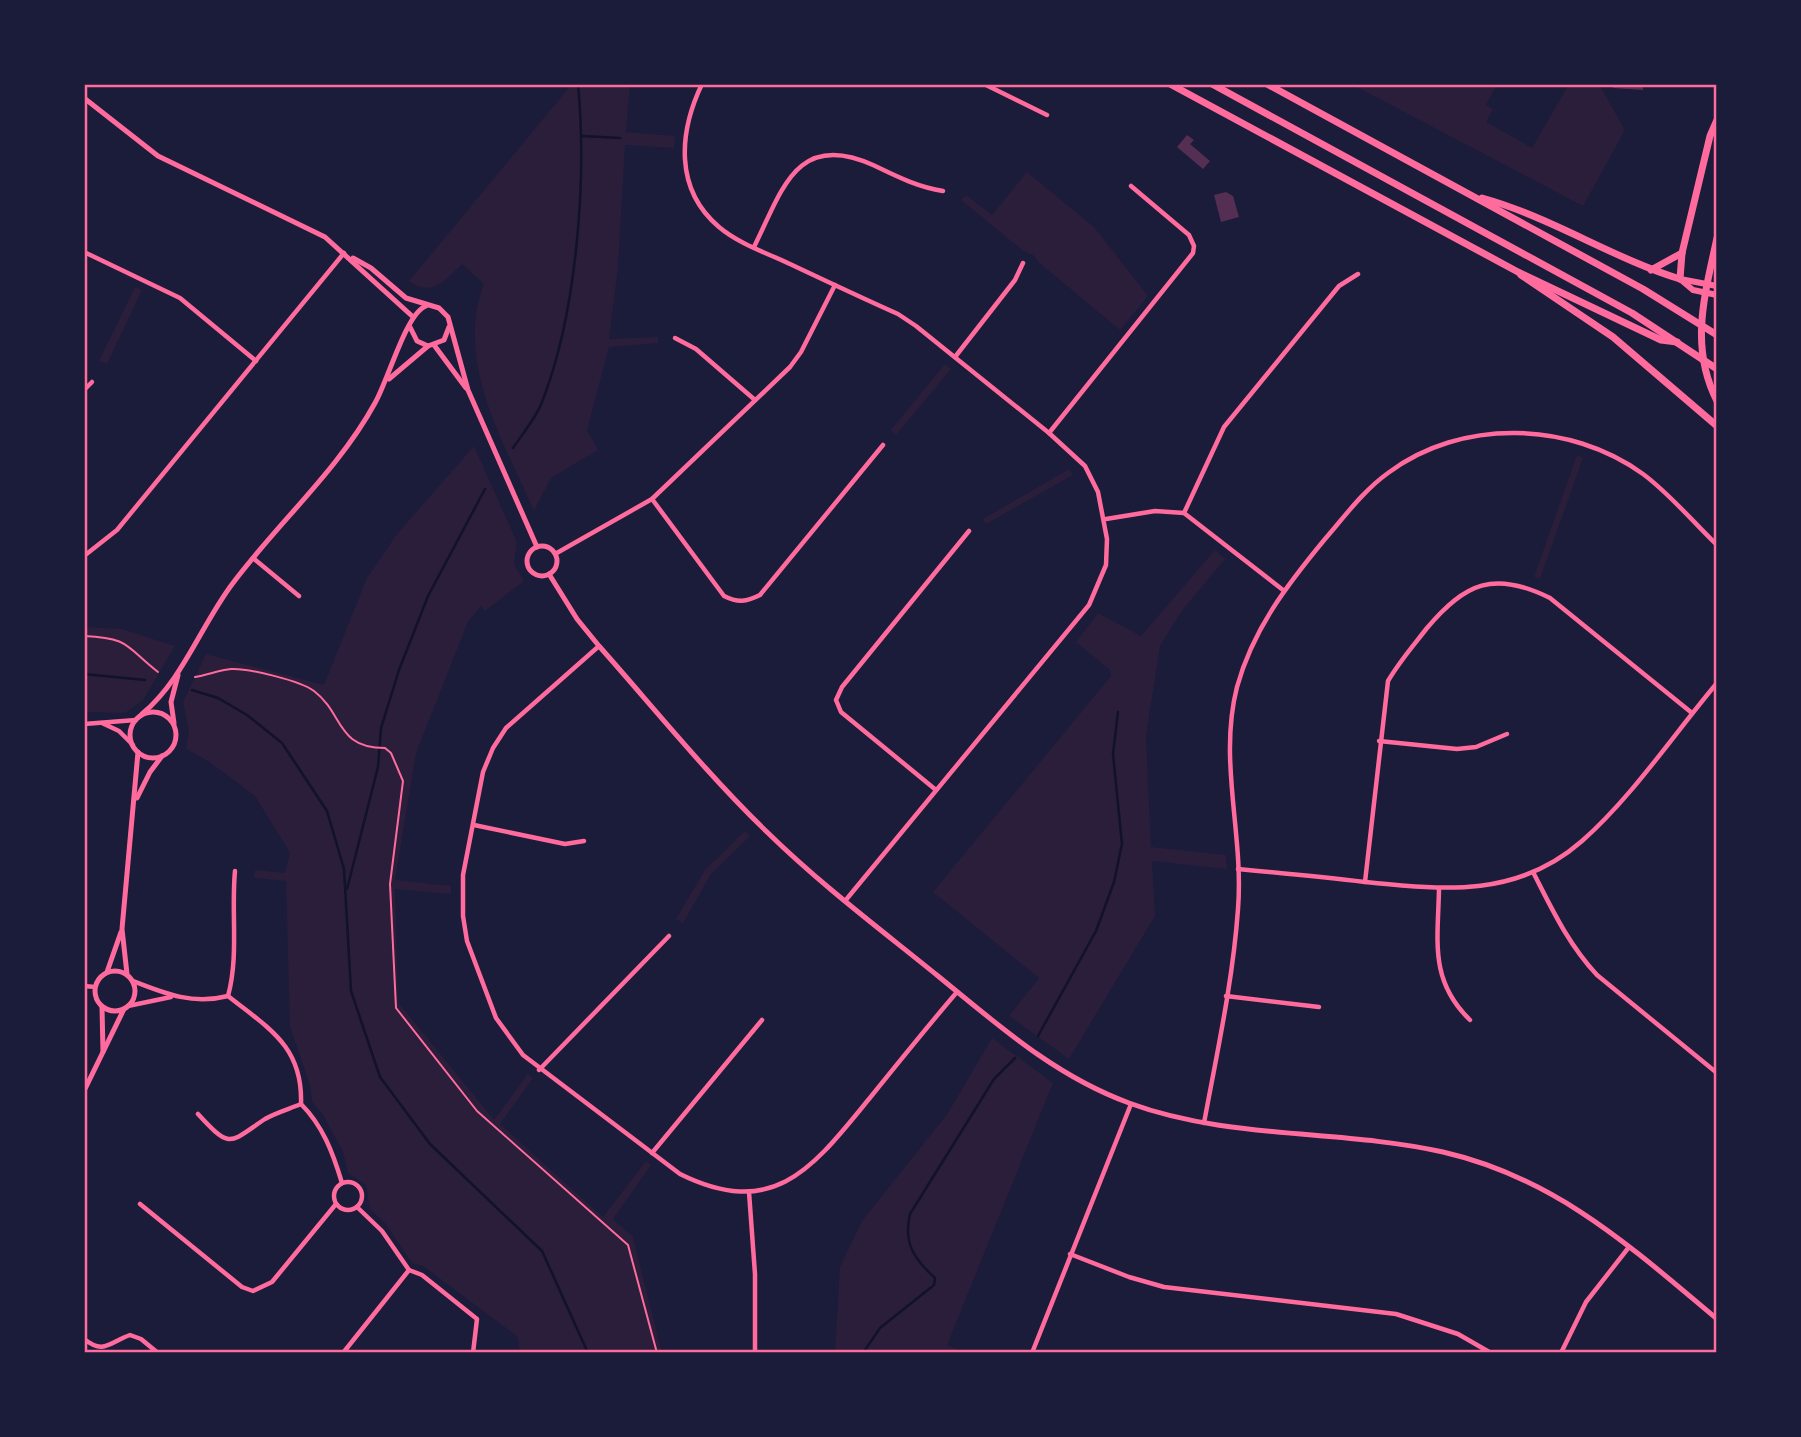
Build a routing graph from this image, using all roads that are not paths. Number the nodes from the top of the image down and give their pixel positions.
1 (702, 84) edge
2 (985, 84) edge
3 (1170, 84) edge
4 (1212, 84) edge
5 (1267, 84) edge
6 (84, 98) edge
7 (1047, 115) dead end
8 (1717, 120) edge
9 (1131, 186) dead end
10 (943, 191) dead end
11 (1471, 195) junction
12 (1717, 238) edge
13 (754, 247) junction
14 (84, 252) edge
15 (344, 253) junction
16 (1682, 253) junction
17 (1023, 262) dead end
18 (1651, 270) junction
19 (1518, 272) junction
20 (1359, 274) dead end
21 (1680, 279) junction
22 (835, 285) junction
23 (1717, 286) edge
24 (1717, 295) edge
25 (426, 306) junction
26 (412, 316) junction
27 (410, 324) junction
28 (450, 324) junction
29 (1717, 335) edge
30 (675, 338) dead end
31 (1681, 342) junction
32 (431, 345) junction
33 (955, 358) junction
34 (256, 361) junction
35 (1717, 369) edge
36 (387, 381) junction
37 (92, 382) dead end
38 (84, 390) edge
39 (468, 390) junction
40 (755, 400) junction
41 (1717, 401) edge
42 (1717, 426) edge
43 (1049, 433) junction
44 (883, 445) dead end
45 (652, 499) junction
46 (1184, 513) junction
47 (1106, 519) junction
48 (969, 531) dead end
49 (1717, 545) edge
50 (537, 547) junction
51 (555, 554) junction
52 (84, 556) edge
53 (253, 558) junction
54 (549, 574) junction
55 (1283, 590) junction
56 (299, 596) dead end
57 (598, 646) junction
58 (179, 672) junction
59 (1717, 683) edge
60 (1692, 713) junction
61 (142, 714) junction
62 (136, 720) junction
63 (101, 722) junction
64 (84, 724) edge
65 (175, 727) junction
66 (1507, 734) dead end
67 (1379, 741) junction
68 (133, 745) junction
69 (138, 752) junction
70 (163, 756) junction
71 (936, 790) junction
72 (136, 801) junction
73 (474, 825) junction
74 (584, 841) dead end
75 (1238, 869) junction
76 (235, 871) dead end
77 (1533, 872) junction
78 (1365, 881) junction
79 (1439, 889) junction
80 (845, 901) junction
81 (122, 929) junction
82 (670, 936) dead end
83 (107, 972) junction
84 (127, 974) junction
85 (133, 981) junction
86 (84, 986) edge
87 (95, 987) junction
88 (957, 992) junction
89 (228, 996) junction
90 (1226, 996) junction
91 (172, 997) junction
92 (102, 1007) junction
93 (1319, 1007) dead end
94 (126, 1008) junction
95 (762, 1020) dead end
96 (1470, 1020) dead end
97 (103, 1055) junction
98 (539, 1070) junction
99 (1717, 1073) edge
100 (84, 1091) edge
101 (300, 1104) junction
102 (1131, 1104) junction
103 (198, 1114) dead end
104 (1205, 1123) junction
105 (652, 1153) junction
106 (342, 1183) junction
107 (749, 1192) junction
108 (140, 1204) dead end
109 (336, 1205) junction
110 (357, 1207) junction
111 (1630, 1246) junction
112 (1070, 1254) junction
113 (409, 1270) junction
114 (1717, 1319) edge
115 (84, 1339) edge
116 (158, 1353) edge
117 (343, 1353) edge
118 (474, 1353) edge
119 (755, 1353) edge
120 (1032, 1353) edge
121 (1491, 1353) edge
122 (1561, 1353) edge

1 - 13 street
2 - 7 street
3 - 19 main road
4 - 31 main road
5 - 11 main road
6 - 15 street
8 - 16 main road
9 - 43 street
10 - 13 street
11 - 18 main road
11 - 29 main road
12 - 41 main road
13 - 22 street
14 - 34 street
15 - 25 street
15 - 26 street
15 - 34 street
16 - 18 main road
16 - 21 main road
17 - 33 street
18 - 21 main road
19 - 31 main road
19 - 42 main road
20 - 46 street
21 - 23 main road
21 - 24 main road
22 - 33 street
22 - 40 street
25 - 26 street
25 - 28 street
26 - 27 street
27 - 32 street
27 - 36 street
28 - 32 street
28 - 39 street
30 - 40 street
31 - 35 main road
32 - 36 street
32 - 39 street
33 - 43 street
34 - 52 street
36 - 53 street
37 - 38 street
39 - 50 street
40 - 45 street
43 - 47 street
44 - 45 street
45 - 51 street
46 - 47 street
46 - 55 street
47 - 71 street
48 - 71 street
49 - 55 street
50 - 51 street
50 - 54 street
51 - 54 street
53 - 56 street
53 - 58 street
54 - 57 street
55 - 75 street
57 - 73 street
57 - 80 street
58 - 61 street
58 - 65 street
59 - 60 street
60 - 67 street
60 - 77 street
61 - 62 street
61 - 65 street
62 - 63 street
62 - 68 street
63 - 64 street
63 - 68 street
65 - 70 street
66 - 67 street
67 - 78 street
68 - 69 street
69 - 70 street
69 - 72 street
70 - 72 street
71 - 80 street
72 - 81 street
73 - 74 street
73 - 98 street
75 - 78 street
75 - 90 street
76 - 89 street
77 - 79 street
77 - 99 street
78 - 79 street
79 - 96 street
80 - 88 street
81 - 83 street
81 - 84 street
82 - 98 street
83 - 84 street
83 - 87 street
84 - 85 street
85 - 91 street
85 - 94 street
86 - 87 street
87 - 92 street
88 - 102 street
88 - 107 street
89 - 91 street
89 - 101 street
90 - 93 street
90 - 104 street
91 - 94 street
92 - 94 street
92 - 97 street
94 - 97 street
95 - 105 street
97 - 100 street
98 - 105 street
101 - 103 street
101 - 106 street
102 - 104 street
102 - 112 street
104 - 111 street
105 - 107 street
106 - 109 street
106 - 110 street
107 - 119 street
108 - 109 street
109 - 110 street
110 - 113 street
111 - 114 street
111 - 122 street
112 - 120 street
112 - 121 street
113 - 117 street
113 - 118 street
115 - 116 street

